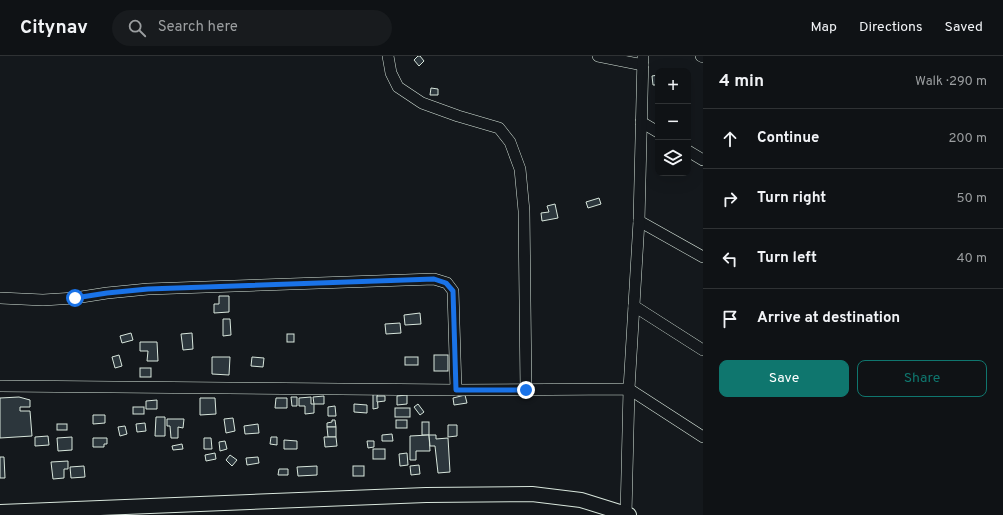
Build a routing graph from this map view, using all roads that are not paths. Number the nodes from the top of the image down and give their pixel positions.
1 (388, 56) edge
2 (598, 56) edge
3 (643, 60) edge
4 (641, 122) junction
5 (655, 130) edge
6 (691, 153) edge
7 (703, 160) edge
8 (639, 220) junction
9 (703, 257) edge
10 (0, 298) edge
11 (634, 306) junction
12 (703, 350) edge
13 (0, 386) edge
14 (629, 389) junction
15 (456, 390) junction
16 (526, 390) junction
17 (703, 437) edge
18 (0, 512) edge
19 (74, 512) edge
20 (627, 514) edge

1 - 16 street
2 - 3 street
3 - 4 street
4 - 5 street
4 - 8 street
6 - 7 street
8 - 9 street
8 - 11 street
10 - 15 street
11 - 12 street
11 - 14 street
13 - 15 street
14 - 16 street
14 - 17 street
14 - 20 street
15 - 16 street
18 - 19 street
19 - 20 street

